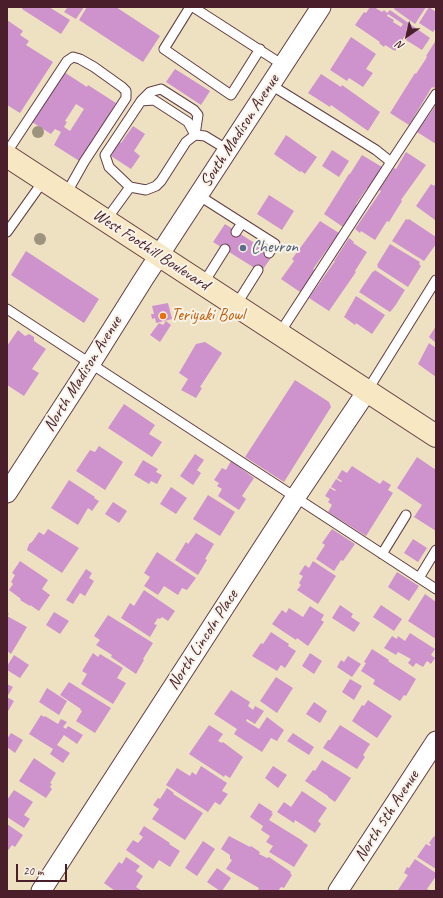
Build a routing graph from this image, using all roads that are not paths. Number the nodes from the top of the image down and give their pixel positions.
1 (192, 7) edge
2 (321, 7) edge
3 (260, 50) junction
4 (283, 65) junction
5 (271, 85) junction
6 (436, 94) edge
7 (141, 101) junction
8 (195, 134) junction
9 (228, 150) junction
10 (7, 152) edge
11 (7, 156) edge
12 (391, 162) junction
13 (44, 180) junction
14 (130, 187) junction
15 (66, 194) junction
16 (198, 195) junction
17 (106, 220) junction
18 (242, 223) junction
19 (7, 232) edge
20 (236, 232) dead end
21 (225, 249) dead end
22 (270, 253) dead end
23 (159, 255) junction
24 (258, 270) dead end
25 (436, 280) edge
26 (204, 284) junction
27 (236, 305) junction
28 (7, 309) edge
29 (279, 334) junction
30 (91, 364) junction
31 (367, 391) junction
32 (436, 436) edge
33 (7, 493) edge
34 (296, 498) junction
35 (406, 515) dead end
36 (436, 550) edge
37 (382, 554) junction
38 (418, 578) junction
39 (436, 589) edge
40 (436, 741) edge
41 (41, 891) edge
42 (338, 891) edge

1 - 3 lane
1 - 3 lane
2 - 4 street, South Madison Avenue
3 - 4 lane
4 - 5 street, South Madison Avenue
5 - 9 street, South Madison Avenue
5 - 12 lane
6 - 12 lane
7 - 8 lane
7 - 8 lane
7 - 14 lane
8 - 9 lane
8 - 14 lane
9 - 16 street, South Madison Avenue
10 - 15 lane
11 - 13 main road, West Foothill Boulevard
12 - 29 lane
13 - 15 main road, West Foothill Boulevard
13 - 19 lane
14 - 17 lane
15 - 17 main road, West Foothill Boulevard
16 - 18 lane
16 - 23 street, South Madison Avenue
17 - 23 main road, West Foothill Boulevard
18 - 20 lane
18 - 22 lane
21 - 26 lane
23 - 26 main road, West Foothill Boulevard
23 - 30 street, North Madison Avenue
24 - 27 lane
25 - 31 lane
26 - 27 main road, West Foothill Boulevard
27 - 29 main road, West Foothill Boulevard
28 - 30 lane
29 - 31 main road, West Foothill Boulevard
30 - 33 street, North Madison Avenue
30 - 34 lane
31 - 32 main road, West Foothill Boulevard
31 - 34 street, North Lincoln Place
34 - 37 lane
34 - 41 street, North Lincoln Place
35 - 37 lane
36 - 38 lane
37 - 38 lane
38 - 39 lane
40 - 42 street, North 5th Avenue

